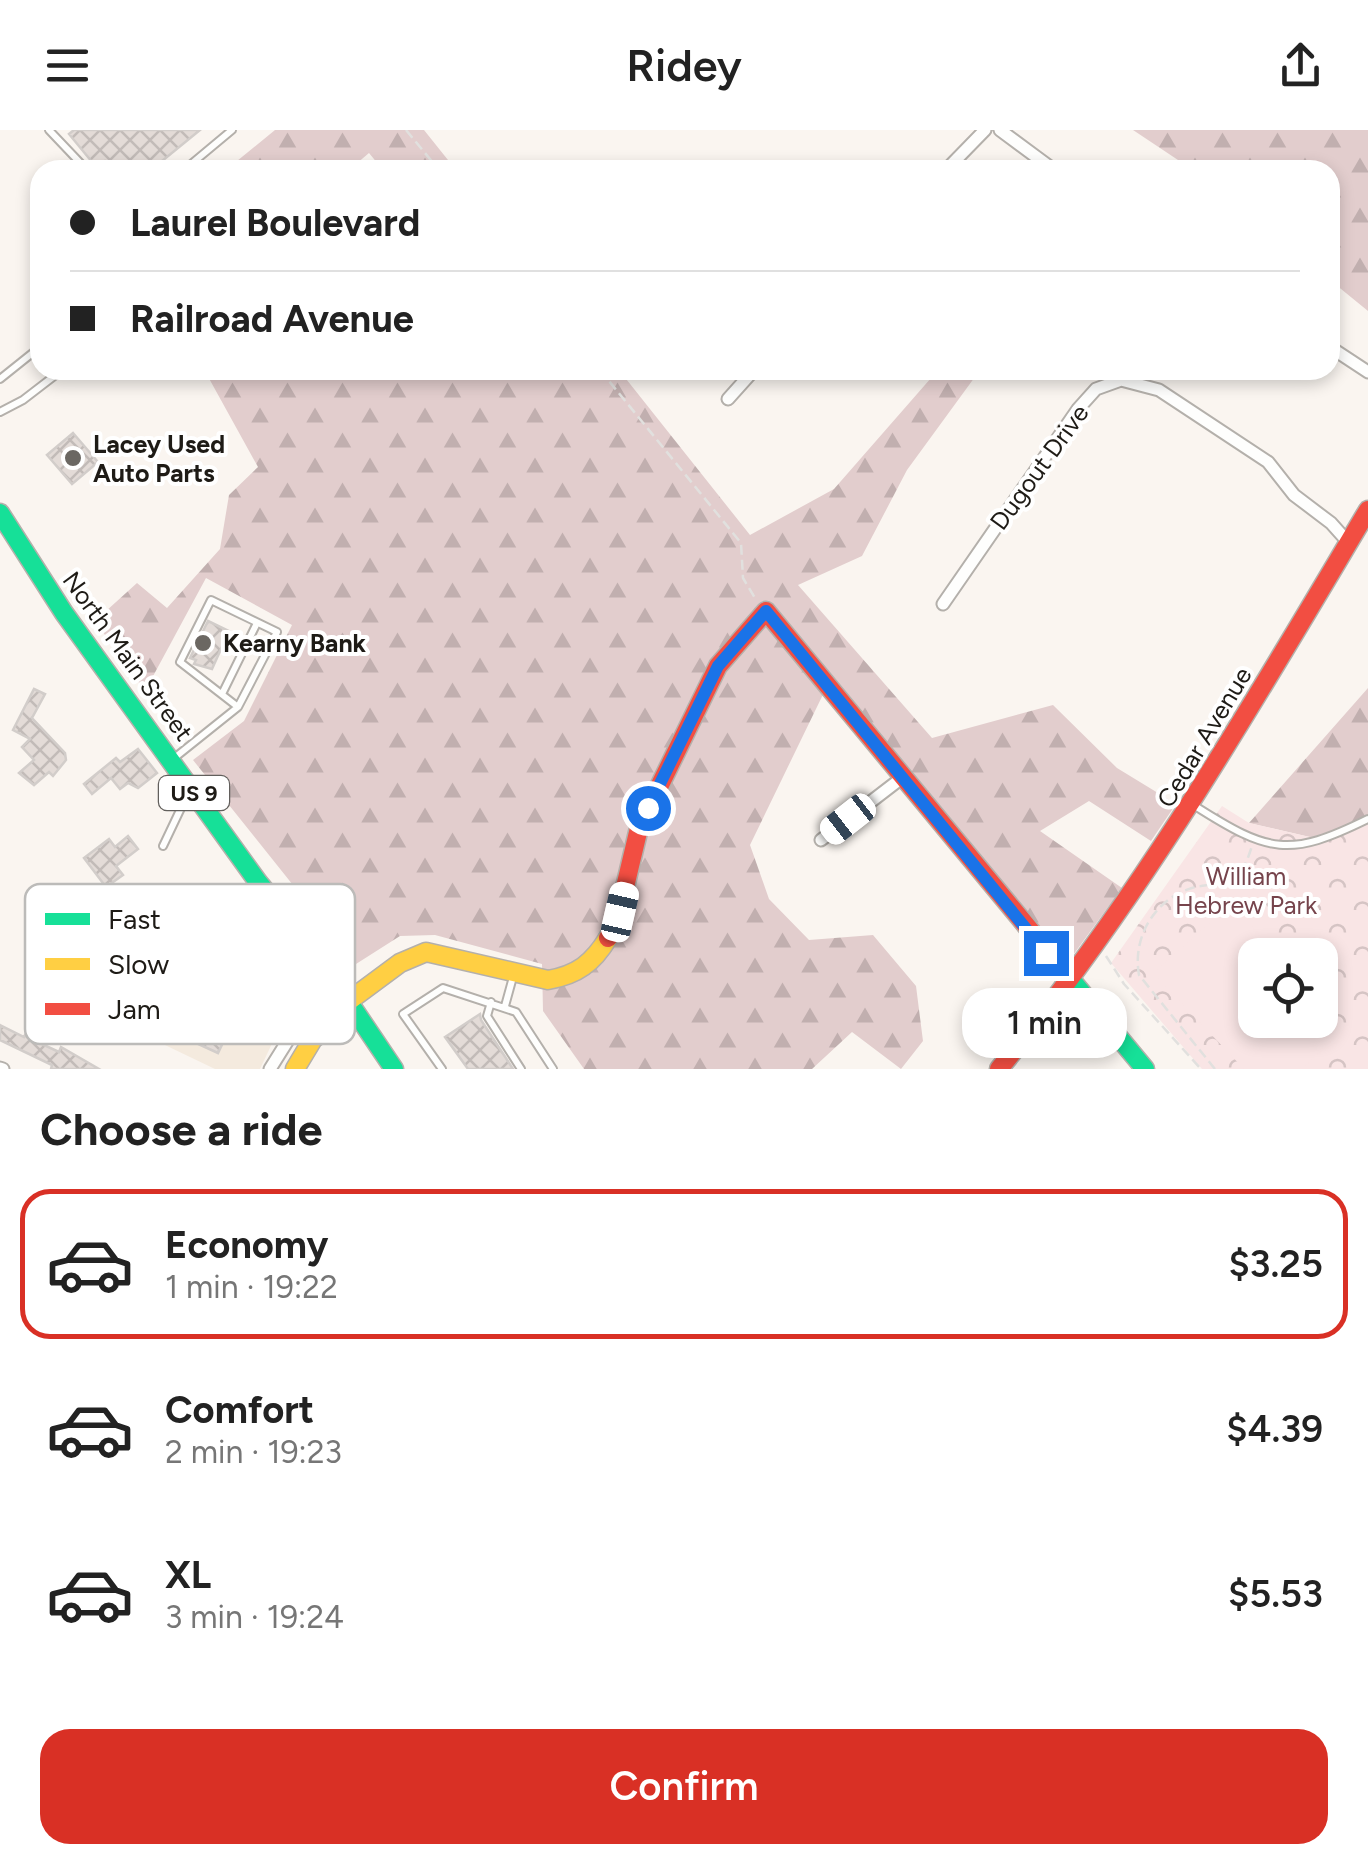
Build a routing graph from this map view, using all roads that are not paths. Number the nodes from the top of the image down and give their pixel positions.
1 (49, 130) edge
2 (232, 130) edge
3 (985, 130) edge
4 (1000, 130) edge
5 (78, 160) edge
6 (196, 160) edge
7 (956, 160) edge
8 (1040, 160) edge
9 (1340, 354) edge
10 (30, 356) edge
11 (1368, 372) edge
12 (0, 379) edge
13 (47, 380) edge
14 (745, 380) edge
15 (728, 398) dead end
16 (1, 411) edge
17 (1368, 510) edge
18 (0, 513) edge
19 (1348, 542) junction
20 (943, 604) dead end
21 (257, 623) junction
22 (222, 694) junction
23 (238, 707) junction
24 (172, 760) junction
25 (903, 776) junction
26 (197, 796) junction
27 (1193, 805) junction
28 (1368, 819) edge
29 (822, 840) dead end
30 (164, 846) dead end
31 (264, 884) edge
32 (514, 976) junction
33 (1070, 982) junction
34 (355, 997) edge
35 (491, 1002) junction
36 (505, 1006) junction
37 (355, 1016) edge
38 (285, 1044) edge
39 (311, 1044) edge
40 (270, 1069) edge
41 (295, 1069) edge
42 (394, 1069) edge
43 (442, 1069) edge
44 (521, 1069) edge
45 (554, 1069) edge
46 (999, 1069) edge
47 (1146, 1069) edge

1 - 5 lane
2 - 6 lane
3 - 7 street
4 - 8 street
9 - 11 street
10 - 12 lane
13 - 16 lane
14 - 15 street
17 - 19 main road, Cedar Avenue
18 - 24 main road, North Main Street / US 9
19 - 20 street, Dugout Drive
19 - 27 main road, Cedar Avenue
21 - 22 lane
21 - 22 lane
21 - 23 lane
22 - 23 lane
23 - 24 lane
24 - 26 main road, North Main Street / US 9
25 - 29 street
25 - 32 main road
25 - 33 main road
26 - 30 lane
26 - 31 main road, North Main Street / US 9
27 - 28 lane
27 - 33 main road, Cedar Avenue
32 - 34 main road
32 - 36 lane
33 - 46 main road, Cedar Avenue
33 - 47 main road
35 - 36 lane
35 - 43 lane
35 - 44 lane
36 - 45 lane
37 - 42 main road, North Main Street / US 9
38 - 40 street
39 - 41 main road

